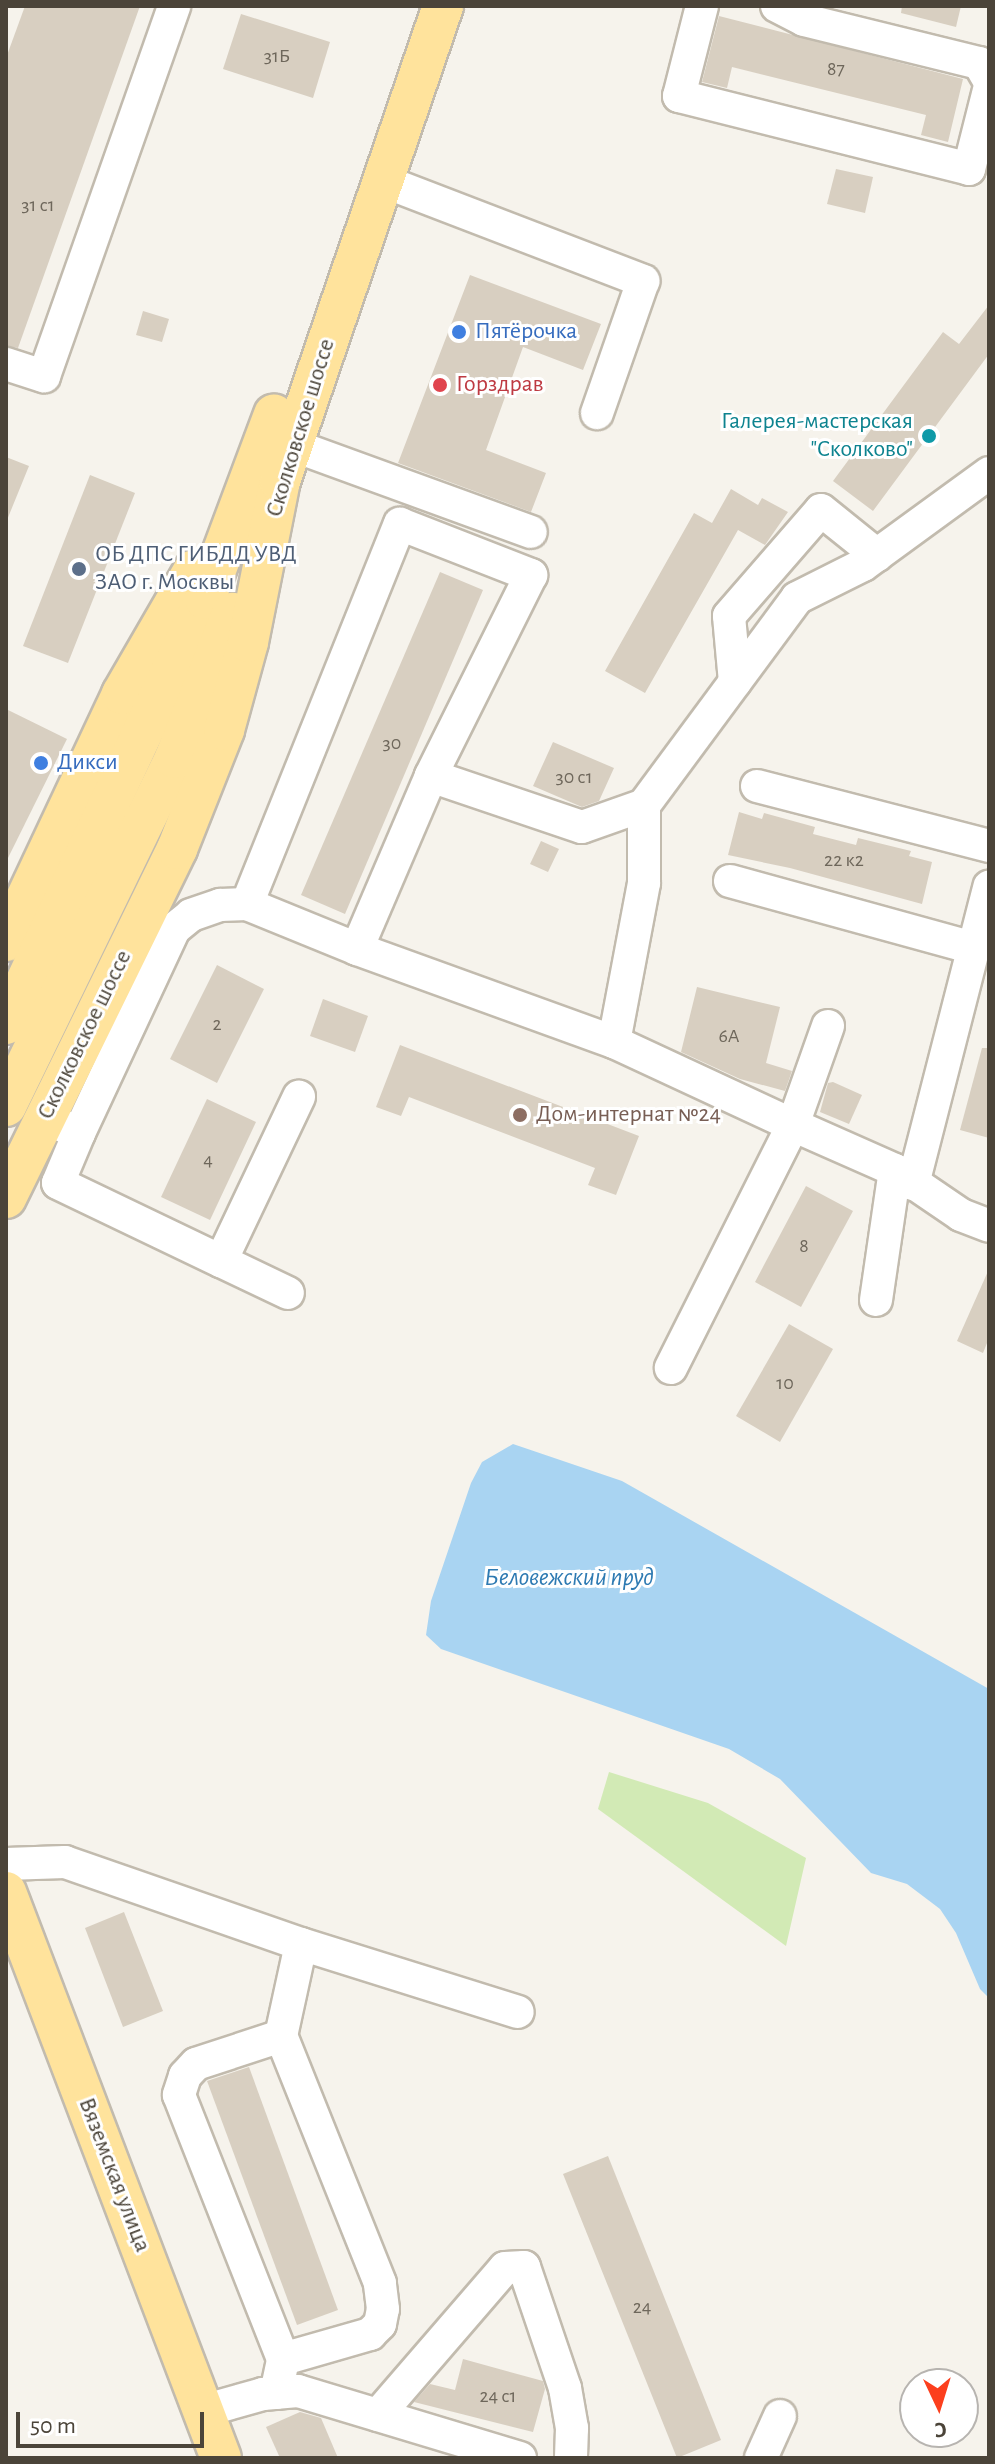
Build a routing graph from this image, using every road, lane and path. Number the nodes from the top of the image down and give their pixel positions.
1 (174, 6) edge
2 (416, 6) edge
3 (443, 6) edge
4 (702, 6) edge
5 (777, 6) edge
6 (989, 80) edge
7 (989, 90) edge
8 (383, 181) junction
9 (6, 364) edge
10 (597, 413) dead end
11 (282, 445) junction
12 (989, 472) edge
13 (531, 532) dead end
14 (877, 555) junction
15 (735, 682) junction
16 (431, 776) junction
17 (757, 786) dead end
18 (644, 805) junction
19 (989, 846) edge
20 (730, 881) dead end
21 (989, 887) edge
22 (247, 904) junction
23 (981, 930) edge
24 (6, 941) edge
25 (357, 949) junction
26 (6, 1024) edge
27 (828, 1026) dead end
28 (614, 1042) junction
29 (299, 1097) dead end
30 (6, 1106) edge
31 (62, 1125) junction
32 (793, 1125) junction
33 (904, 1177) junction
34 (6, 1198) edge
35 (989, 1226) edge
36 (221, 1261) junction
37 (288, 1293) dead end
38 (876, 1300) dead end
39 (671, 1368) dead end
40 (6, 1864) edge
41 (6, 1892) edge
42 (301, 1944) junction
43 (518, 2012) dead end
44 (281, 2036) junction
45 (283, 2359) junction
46 (276, 2393) junction
47 (203, 2411) junction
48 (378, 2415) junction
49 (780, 2416) dead end
50 (221, 2458) edge
51 (520, 2458) edge
52 (571, 2458) edge
53 (761, 2458) edge

1 - 9 lane
2 - 11 main road, Сколковское шоссе
3 - 8 main road, Сколковское шоссе
4 - 7 lane
5 - 6 lane
8 - 10 lane
8 - 11 main road, Сколковское шоссе
11 - 13 lane
11 - 24 main road
11 - 26 main road
11 - 30 main road
11 - 31 main road, Сколковское шоссе
12 - 14 lane
14 - 15 lane
14 - 15 lane
15 - 18 lane
16 - 18 lane
16 - 22 lane
16 - 25 lane
17 - 19 lane
18 - 28 lane
20 - 23 lane
21 - 23 lane
22 - 25 lane
22 - 31 lane
23 - 33 lane
25 - 28 lane
27 - 32 lane
28 - 32 lane
29 - 36 lane
31 - 34 main road, Сколковское шоссе
31 - 36 lane
32 - 33 lane
32 - 39 lane
33 - 35 lane
33 - 38 lane
36 - 37 lane
40 - 42 lane
41 - 47 main road, Вяземская улица
42 - 43 lane
42 - 44 lane
44 - 45 lane
44 - 45 lane
45 - 46 lane
46 - 47 lane
46 - 48 lane
47 - 50 main road, Вяземская улица
48 - 51 lane
48 - 52 lane
49 - 53 lane

